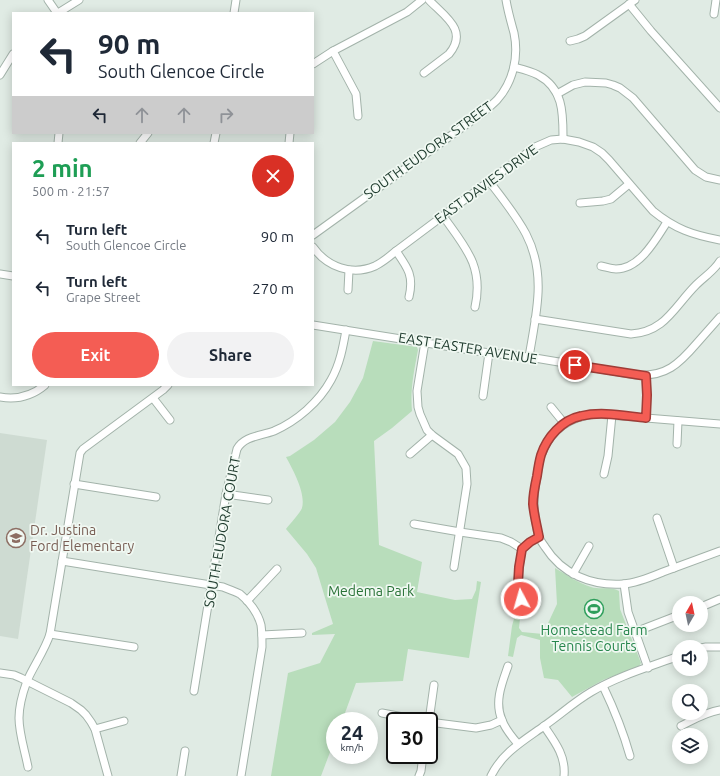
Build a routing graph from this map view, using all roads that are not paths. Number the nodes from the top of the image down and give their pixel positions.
1 (48, 0) edge
2 (79, 0) edge
3 (236, 0) edge
4 (422, 0) edge
5 (429, 0) edge
6 (506, 0) edge
7 (716, 0) edge
8 (632, 2) edge
9 (57, 12) edge
10 (60, 12) edge
11 (234, 12) edge
12 (714, 14) dead end
13 (570, 40) dead end
14 (334, 52) junction
15 (12, 56) edge
16 (314, 63) edge
17 (514, 67) junction
18 (424, 73) dead end
19 (0, 75) edge
20 (557, 94) junction
21 (720, 108) edge
22 (358, 116) dead end
23 (147, 134) edge
24 (563, 139) junction
25 (141, 142) edge
26 (720, 180) edge
27 (490, 181) junction
28 (629, 184) junction
29 (580, 203) dead end
30 (443, 216) junction
31 (667, 222) junction
32 (314, 233) edge
33 (720, 240) edge
34 (314, 248) edge
35 (396, 251) junction
36 (720, 261) edge
37 (600, 266) dead end
38 (349, 270) junction
39 (0, 274) edge
40 (12, 276) edge
41 (348, 290) dead end
42 (409, 297) dead end
43 (475, 307) dead end
44 (720, 317) edge
45 (535, 319) junction
46 (314, 325) edge
47 (346, 330) junction
48 (425, 342) junction
49 (489, 353) junction
50 (528, 357) junction
51 (646, 376) junction
52 (44, 386) edge
53 (167, 386) edge
54 (483, 396) dead end
55 (0, 397) edge
56 (153, 398) junction
57 (551, 407) dead end
58 (612, 415) junction
59 (646, 418) junction
60 (170, 420) dead end
61 (678, 421) junction
62 (564, 423) junction
63 (720, 424) edge
64 (432, 435) junction
65 (677, 444) dead end
66 (410, 454) dead end
67 (604, 474) dead end
68 (74, 484) junction
69 (226, 494) junction
70 (156, 497) dead end
71 (268, 500) dead end
72 (657, 518) dead end
73 (414, 524) dead end
74 (460, 532) junction
75 (539, 537) junction
76 (589, 546) dead end
77 (522, 549) junction
78 (720, 551) edge
79 (62, 561) junction
80 (454, 567) dead end
81 (674, 568) junction
82 (277, 569) dead end
83 (573, 574) junction
84 (624, 584) junction
85 (212, 585) junction
86 (521, 599) dead end
87 (720, 599) edge
88 (247, 601) junction
89 (708, 603) edge
90 (672, 618) edge
91 (635, 632) junction
92 (302, 633) dead end
93 (50, 634) junction
94 (262, 635) junction
95 (134, 647) dead end
96 (708, 647) edge
97 (720, 647) edge
98 (672, 659) edge
99 (508, 666) dead end
100 (648, 668) junction
101 (0, 673) edge
102 (28, 681) junction
103 (434, 685) dead end
104 (603, 686) junction
105 (194, 691) dead end
106 (720, 710) edge
107 (430, 712) edge
108 (382, 714) dead end
109 (386, 715) edge
110 (502, 720) junction
111 (124, 721) dead end
112 (438, 722) edge
113 (544, 726) junction
114 (681, 726) dead end
115 (95, 729) junction
116 (518, 744) junction
117 (184, 751) dead end
118 (630, 756) dead end
119 (422, 764) edge
120 (28, 766) dead end
121 (108, 776) edge
122 (181, 776) edge
123 (241, 776) edge
124 (419, 776) edge
125 (491, 776) edge
126 (564, 776) edge

1 - 9 street
2 - 10 street
3 - 11 street
4 - 14 street
5 - 18 street
6 - 17 street, SOUTH EUDORA STREET
7 - 12 street
8 - 13 street
8 - 21 street
14 - 16 street
14 - 22 street
15 - 19 street
17 - 20 street
17 - 32 street, SOUTH EUDORA STREET
20 - 24 street
20 - 26 street
23 - 25 street
24 - 27 street, EAST DAVIES DRIVE
24 - 28 street, EAST DAVIES DRIVE
27 - 30 street, EAST DAVIES DRIVE
27 - 45 street
28 - 29 street
28 - 31 street, EAST DAVIES DRIVE
30 - 35 street, EAST DAVIES DRIVE
30 - 43 street
31 - 33 street, EAST DAVIES DRIVE
31 - 37 street
34 - 38 street, EAST DAVIES DRIVE
35 - 38 street, EAST DAVIES DRIVE
35 - 42 street
36 - 45 street
38 - 41 street
39 - 40 street
44 - 51 street, EAST EASTER AVENUE
45 - 50 street
46 - 47 street, EAST EASTER AVENUE
47 - 48 street, EAST EASTER AVENUE
47 - 69 street, SOUTH EUDORA COURT
48 - 49 street, EAST EASTER AVENUE
48 - 64 street
49 - 50 street, EAST EASTER AVENUE
49 - 54 street
50 - 51 street, EAST EASTER AVENUE
51 - 59 street
52 - 55 street
53 - 56 street
56 - 60 street
56 - 68 street
57 - 62 street
58 - 59 street
58 - 62 street
58 - 67 street
59 - 61 street
61 - 63 street
61 - 65 street
62 - 75 street
64 - 66 street
64 - 74 street
68 - 70 street
68 - 79 street
69 - 71 street
69 - 85 street, SOUTH EUDORA COURT
72 - 81 street
73 - 74 street
74 - 77 street
74 - 80 street
75 - 77 street
75 - 83 street
76 - 83 street
77 - 86 street
78 - 81 street
79 - 85 street
79 - 93 street
81 - 84 street
82 - 88 street
83 - 84 street
84 - 91 street
85 - 88 street
85 - 105 street, SOUTH EUDORA COURT
87 - 89 street
88 - 94 street
90 - 91 street
91 - 100 street
92 - 94 street
93 - 95 street
93 - 102 street
94 - 123 street
96 - 97 street
98 - 100 street
99 - 110 street
100 - 104 street
101 - 102 street
102 - 115 street
102 - 120 street
103 - 107 street
104 - 113 street
104 - 118 street
106 - 114 street
108 - 109 street
110 - 112 street
110 - 116 street
111 - 115 street
113 - 116 street
113 - 126 street
115 - 121 street
116 - 125 street
117 - 122 street
119 - 124 street

